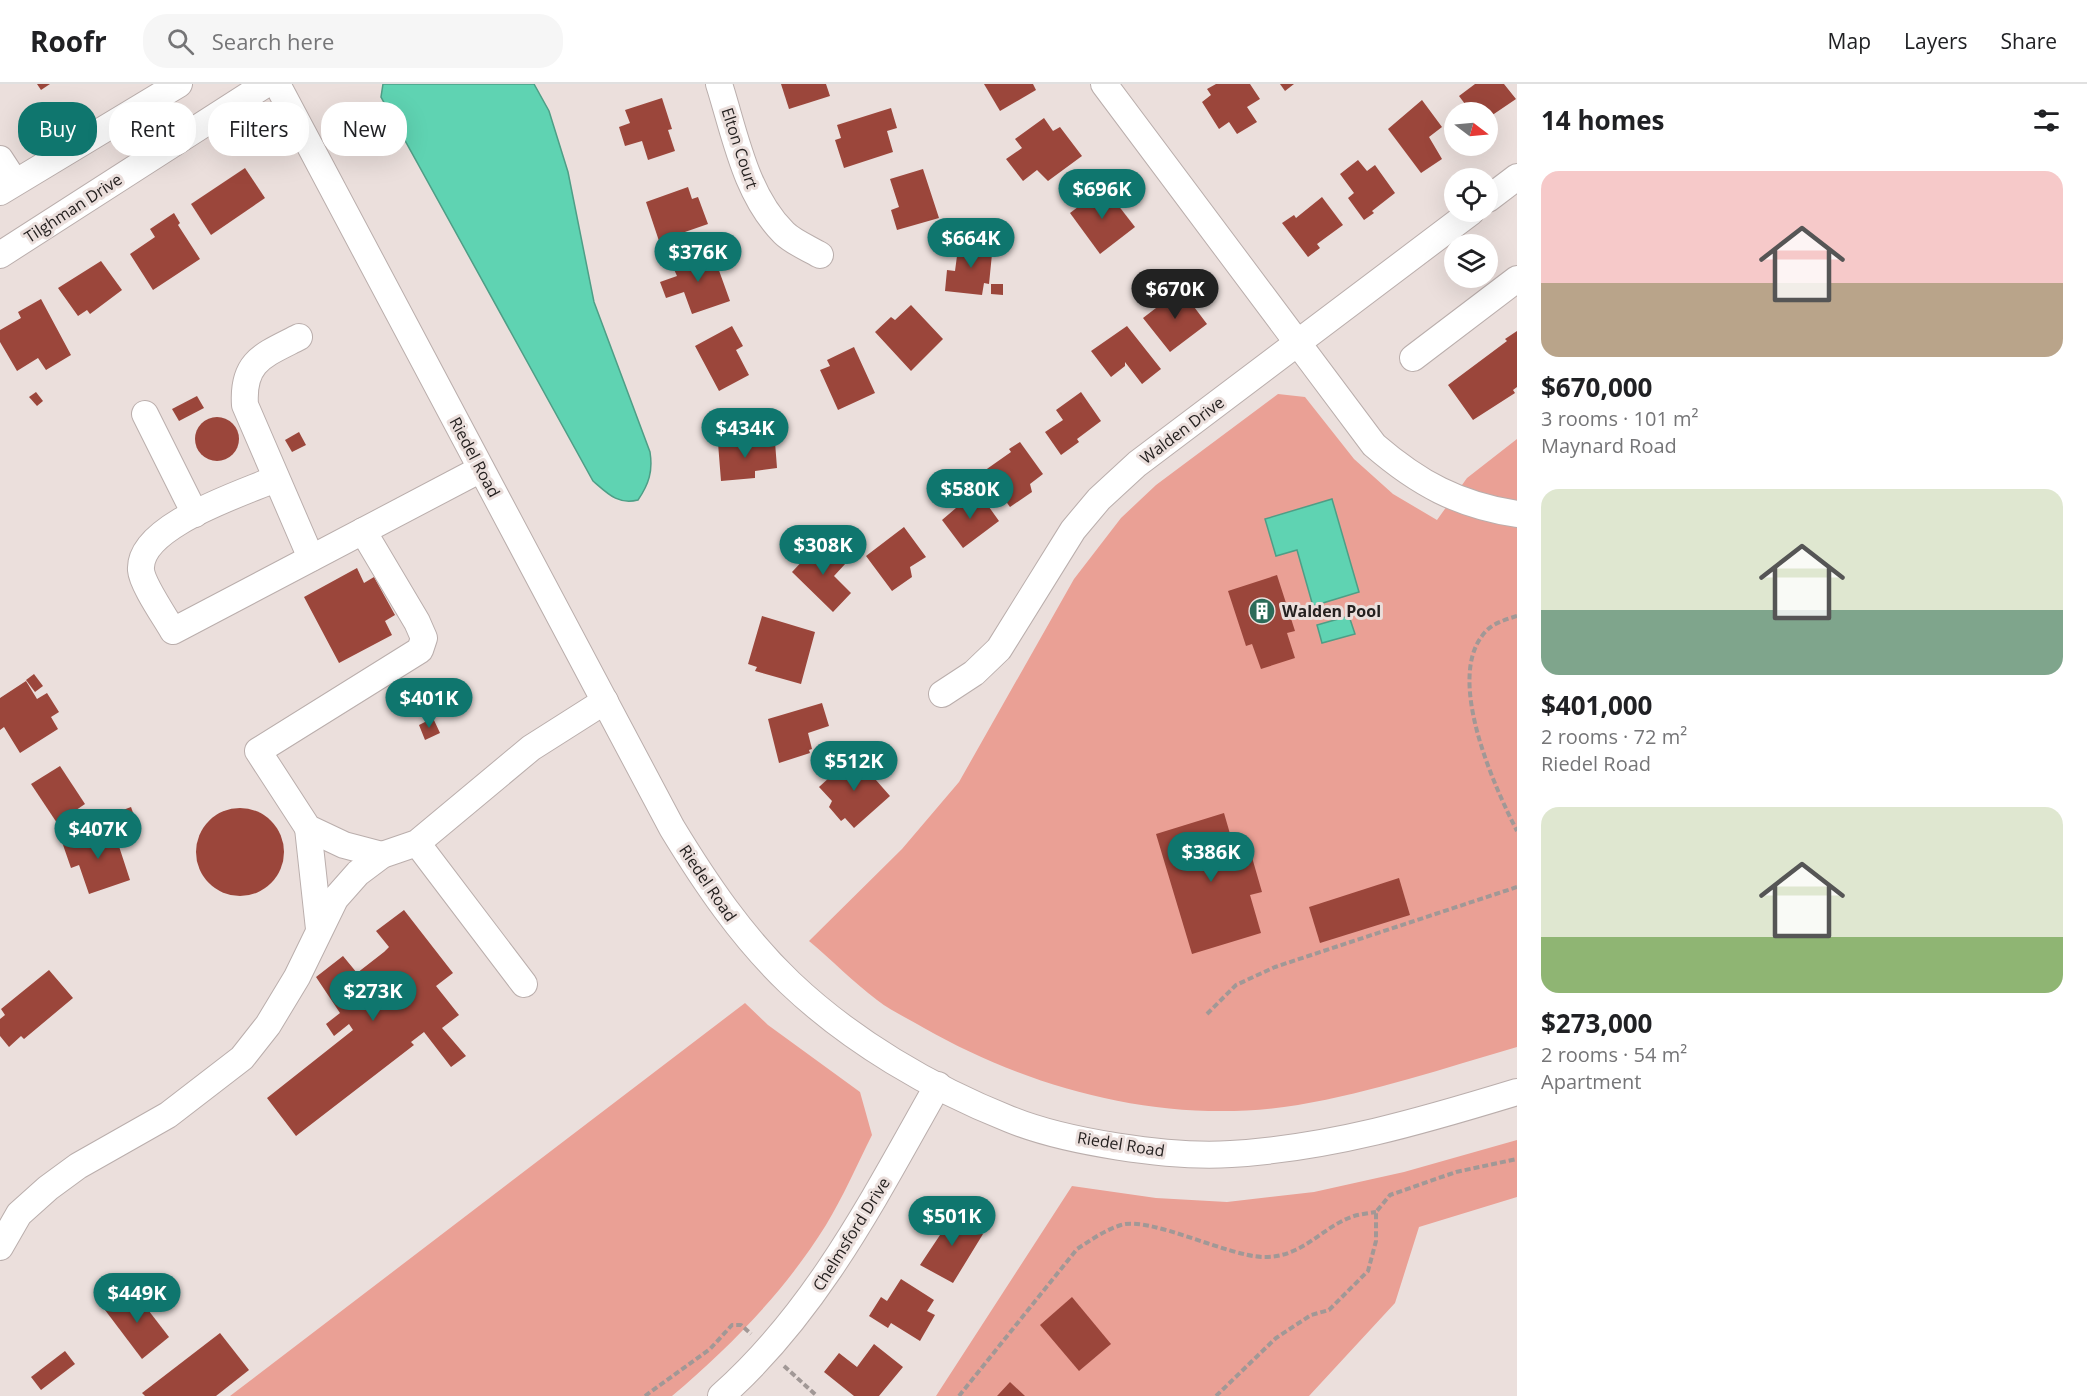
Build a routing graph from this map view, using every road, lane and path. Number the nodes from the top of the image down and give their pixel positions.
1 (179, 84) edge
2 (266, 84) edge
3 (277, 84) edge
4 (719, 84) edge
5 (1111, 87) edge
6 (0, 159) edge
7 (1517, 177) edge
8 (8, 187) edge
9 (1498, 191) edge
10 (1458, 222) edge
11 (0, 255) edge
12 (820, 255) dead end
13 (1517, 279) edge
14 (299, 338) dead end
15 (1297, 342) junction
16 (1413, 358) dead end
17 (145, 414) dead end
18 (481, 469) junction
19 (275, 479) junction
20 (195, 514) junction
21 (1517, 514) edge
22 (363, 531) junction
23 (311, 558) junction
24 (1517, 616) edge
25 (942, 694) dead end
26 (605, 701) junction
27 (308, 828) junction
28 (1517, 831) edge
29 (417, 843) junction
30 (382, 855) junction
31 (1517, 887) edge
32 (319, 928) junction
33 (524, 984) dead end
34 (1207, 1014) dead end
35 (938, 1086) junction
36 (1517, 1092) edge
37 (1517, 1159) edge
38 (1376, 1212) junction
39 (0, 1247) edge
40 (721, 1396) edge
41 (959, 1396) edge
42 (1216, 1396) edge

1 - 8 street
2 - 11 street, Tilghman Drive
3 - 18 street, Riedel Road
4 - 12 street, Elton Court
5 - 15 street
6 - 8 street
7 - 9 street
10 - 15 street, Walden Drive
13 - 16 street
14 - 19 street
15 - 21 street
15 - 25 street, Walden Drive
17 - 20 street
18 - 22 street
18 - 26 street, Riedel Road
19 - 20 street
19 - 23 street
20 - 23 street
22 - 23 street
22 - 27 street
24 - 28 path
26 - 29 street
26 - 35 street, Riedel Road
27 - 30 street
27 - 32 street
29 - 30 street
29 - 33 street
30 - 32 street
31 - 34 path
32 - 39 street
35 - 36 street, Riedel Road
35 - 40 street, Chelmsford Drive
37 - 38 path
38 - 41 path
38 - 42 path

